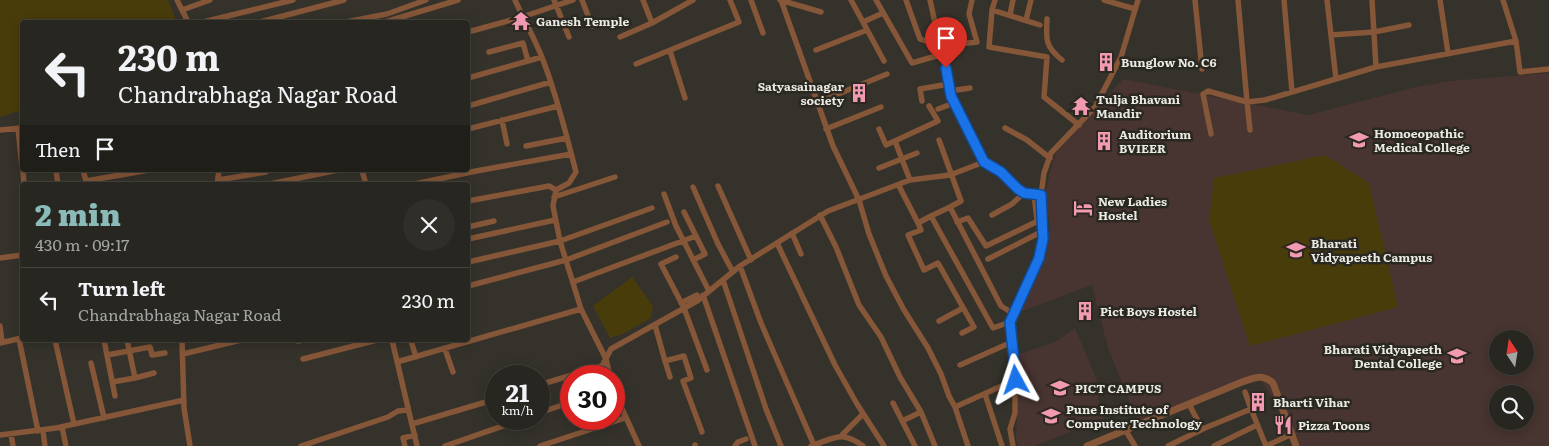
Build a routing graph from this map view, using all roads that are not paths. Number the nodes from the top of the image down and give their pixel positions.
1 (178, 0) edge
2 (210, 0) edge
3 (293, 0) edge
4 (344, 0) edge
5 (426, 0) edge
6 (458, 0) edge
7 (515, 0) edge
8 (573, 0) edge
9 (582, 0) edge
10 (643, 0) edge
11 (693, 0) edge
12 (730, 0) edge
13 (750, 0) edge
14 (780, 0) edge
15 (851, 0) edge
16 (876, 0) edge
17 (906, 0) edge
18 (930, 0) edge
19 (972, 0) edge
20 (994, 0) edge
21 (1013, 0) edge
22 (1031, 0) edge
23 (1104, 0) edge
24 (1138, 0) edge
25 (1195, 0) edge
26 (1238, 0) edge
27 (1284, 0) edge
28 (1327, 0) edge
29 (1372, 0) edge
30 (1440, 0) edge
31 (1502, 0) edge
32 (555, 3) edge
33 (1135, 9) junction
34 (182, 10) junction
35 (992, 10) junction
36 (821, 12) dead end
37 (883, 13) junction
38 (1010, 15) junction
39 (522, 17) junction
40 (1046, 19) dead end
41 (187, 20) edge
42 (211, 20) edge
43 (268, 20) edge
44 (356, 20) edge
45 (392, 20) edge
46 (1026, 20) junction
47 (863, 22) junction
48 (652, 23) junction
49 (1040, 25) dead end
50 (1409, 25) dead end
51 (592, 26) dead end
52 (867, 30) junction
53 (470, 31) edge
54 (1374, 32) junction
55 (763, 33) dead end
56 (1332, 35) junction
57 (569, 37) dead end
58 (620, 37) dead end
59 (1516, 41) junction
60 (941, 46) junction
61 (816, 50) dead end
62 (670, 51) junction
63 (489, 52) dead end
64 (1448, 53) junction
65 (943, 54) junction
66 (542, 57) junction
67 (1062, 60) dead end
68 (528, 61) junction
69 (884, 61) dead end
70 (636, 64) dead end
71 (1376, 67) junction
72 (1202, 68) dead end
73 (1549, 69) edge
74 (888, 74) dead end
75 (470, 77) edge
76 (1336, 79) junction
77 (551, 82) junction
78 (949, 84) junction
79 (970, 88) dead end
80 (950, 91) junction
81 (1292, 92) junction
82 (685, 98) dead end
83 (922, 101) dead end
84 (1247, 102) junction
85 (816, 103) junction
86 (954, 103) junction
87 (470, 105) edge
88 (558, 106) junction
89 (929, 106) dead end
90 (881, 107) dead end
91 (938, 109) dead end
92 (502, 120) junction
93 (1079, 124) junction
94 (20, 128) edge
95 (470, 128) edge
96 (1005, 128) dead end
97 (826, 129) junction
98 (879, 129) dead end
99 (0, 130) edge
100 (1250, 130) dead end
101 (1211, 134) dead end
102 (567, 138) junction
103 (939, 140) dead end
104 (895, 141) junction
105 (507, 144) dead end
106 (526, 146) dead end
107 (571, 154) junction
108 (917, 154) dead end
109 (1050, 158) junction
110 (902, 160) junction
111 (984, 162) junction
112 (879, 168) dead end
113 (139, 172) edge
114 (266, 172) dead end
115 (328, 172) edge
116 (950, 175) junction
117 (615, 177) dead end
118 (910, 180) junction
119 (91, 182) edge
120 (222, 182) edge
121 (280, 182) edge
122 (426, 182) edge
123 (693, 186) dead end
124 (718, 186) dead end
125 (899, 186) junction
126 (556, 190) junction
127 (1024, 193) junction
128 (664, 194) dead end
129 (1038, 195) junction
130 (554, 198) junction
131 (858, 200) junction
132 (470, 201) edge
133 (950, 207) junction
134 (652, 208) dead end
135 (684, 212) dead end
136 (820, 215) junction
137 (992, 215) dead end
138 (931, 216) junction
139 (494, 220) dead end
140 (555, 220) junction
141 (667, 222) dead end
142 (958, 222) junction
143 (918, 223) junction
144 (470, 226) edge
145 (1043, 231) junction
146 (792, 233) junction
147 (696, 236) junction
148 (470, 239) edge
149 (560, 241) junction
150 (683, 241) junction
151 (777, 243) junction
152 (801, 254) dead end
153 (20, 255) edge
154 (676, 257) dead end
155 (0, 258) edge
156 (988, 259) dead end
157 (566, 260) junction
158 (693, 260) junction
159 (751, 260) junction
160 (470, 262) edge
161 (740, 266) junction
162 (732, 272) junction
163 (723, 280) junction
164 (573, 282) junction
165 (470, 285) edge
166 (703, 294) junction
167 (683, 305) junction
168 (963, 308) junction
169 (581, 309) junction
170 (1014, 314) junction
171 (939, 321) dead end
172 (1010, 322) junction
173 (655, 325) junction
174 (0, 326) edge
175 (962, 333) dead end
176 (20, 339) edge
177 (1, 342) edge
178 (22, 342) edge
179 (55, 342) edge
180 (104, 342) edge
181 (127, 342) edge
182 (182, 342) edge
183 (233, 342) edge
184 (369, 342) edge
185 (392, 342) edge
186 (411, 342) edge
187 (469, 342) edge
188 (470, 342) edge
189 (1012, 342) junction
190 (445, 349) junction
191 (129, 350) junction
192 (164, 352) dead end
193 (183, 354) junction
194 (107, 355) junction
195 (416, 357) junction
196 (303, 359) dead end
197 (606, 359) junction
198 (665, 361) junction
199 (397, 362) junction
200 (92, 363) dead end
201 (607, 365) edge
202 (960, 365) dead end
203 (706, 370) dead end
204 (453, 372) dead end
205 (154, 373) dead end
206 (670, 377) dead end
207 (135, 378) junction
208 (1016, 380) junction
209 (112, 382) junction
210 (550, 383) edge
211 (1245, 392) dead end
212 (985, 394) junction
213 (115, 396) dead end
214 (184, 400) junction
215 (485, 401) edge
216 (893, 403) dead end
217 (1191, 403) junction
218 (955, 408) junction
219 (1251, 409) junction
220 (408, 410) junction
221 (921, 412) junction
222 (863, 414) junction
223 (104, 418) junction
224 (626, 418) joint
225 (902, 421) junction
226 (74, 424) junction
227 (412, 424) junction
228 (1257, 425) junction
229 (62, 427) junction
230 (1204, 429) junction
231 (491, 430) edge
232 (40, 431) junction
233 (1126, 431) junction
234 (702, 432) dead end
235 (0, 434) edge
236 (11, 434) junction
237 (1292, 434) junction
238 (415, 435) junction
239 (842, 435) junction
240 (746, 439) dead end
241 (13, 446) edge
242 (45, 446) edge
243 (66, 446) edge
244 (190, 446) edge
245 (301, 446) edge
246 (405, 446) edge
247 (417, 446) edge
248 (445, 446) edge
249 (540, 446) edge
250 (639, 446) edge
251 (735, 446) edge
252 (755, 446) edge
253 (781, 446) edge
254 (813, 446) edge
255 (863, 446) edge
256 (884, 446) edge
257 (915, 446) edge
258 (935, 446) edge
259 (968, 446) edge
260 (1002, 446) edge
261 (1013, 446) edge
262 (1087, 446) edge
263 (1135, 446) edge
264 (1168, 446) edge
265 (1214, 446) edge
266 (1266, 446) edge
267 (1296, 446) edge

1 - 34 street
2 - 34 street
3 - 42 street
4 - 43 street
5 - 44 street
6 - 45 street
7 - 39 street
8 - 32 street
9 - 51 street
10 - 48 street
11 - 48 street
12 - 62 street
13 - 55 street
14 - 36 street
14 - 85 street
15 - 47 street
16 - 37 street
17 - 60 street
18 - 60 street
19 - 60 street
20 - 35 street
21 - 38 street
22 - 46 street
23 - 33 street
24 - 33 street
25 - 72 street
26 - 84 street
27 - 81 street
28 - 56 street
29 - 54 street
30 - 64 street
31 - 59 street
32 - 39 street
32 - 57 street
33 - 93 street
34 - 41 street
35 - 38 street
35 - 93 street
37 - 47 street
37 - 65 street
38 - 46 street
39 - 53 street
39 - 66 street
40 - 67 street
46 - 49 street
47 - 52 street
48 - 58 street
50 - 54 street
52 - 61 street
52 - 69 street
54 - 56 street
54 - 71 street
56 - 76 street
59 - 64 street
59 - 73 street
60 - 65 street
62 - 70 street
62 - 82 street
63 - 68 street
64 - 71 street
65 - 78 street
66 - 68 street
66 - 77 street
68 - 75 street
71 - 76 street
74 - 85 street
76 - 81 street
77 - 87 street
77 - 88 street
78 - 80 street
78 - 83 street
79 - 80 street
80 - 86 street
81 - 84 street
84 - 100 street
84 - 101 street
85 - 97 street
86 - 91 street
86 - 111 street
88 - 92 street
88 - 102 street
89 - 104 street
90 - 97 street
92 - 95 street
92 - 105 street
93 - 109 street
94 - 99 street
96 - 109 street
97 - 131 street
98 - 104 street
102 - 106 street
102 - 107 street
103 - 116 street
104 - 110 street
107 - 122 street
107 - 126 street
108 - 110 street
109 - 129 street
110 - 112 street
110 - 118 street
111 - 116 street
111 - 127 street
113 - 119 street
114 - 120 street
115 - 121 street
116 - 118 street
116 - 133 street
117 - 130 street
118 - 125 street
123 - 162 street
124 - 159 street
125 - 131 street
125 - 143 street
126 - 130 street
126 - 132 street
127 - 129 street
127 - 137 street
128 - 150 street
129 - 142 street
129 - 145 street
130 - 140 street
131 - 136 street
131 - 218 street
133 - 138 street
133 - 142 street
134 - 149 street
135 - 147 street
136 - 146 street
136 - 221 street
138 - 143 street
138 - 172 street
139 - 144 street
140 - 148 street
140 - 149 street
141 - 157 street
142 - 170 street
143 - 168 street
145 - 156 street
145 - 170 street
146 - 151 street
146 - 152 street
147 - 150 street
147 - 158 street
149 - 157 street
149 - 160 street
150 - 158 street
150 - 164 street
151 - 159 street
151 - 222 street
153 - 155 street
154 - 167 street
157 - 164 street
157 - 165 street
158 - 166 street
159 - 161 street
161 - 162 street
161 - 254 street
162 - 163 street
163 - 166 street
163 - 253 street
164 - 169 street
166 - 167 street
166 - 252 street
167 - 173 street
167 - 203 street
168 - 171 street
168 - 175 street
169 - 188 street
169 - 197 street
170 - 172 street
172 - 189 street
173 - 197 street
173 - 198 street
174 - 177 street
176 - 177 street
178 - 232 street
179 - 226 street
180 - 194 street
181 - 191 street
182 - 193 street
183 - 193 street
184 - 196 street
185 - 199 street
186 - 195 street
187 - 190 street
189 - 202 street
189 - 208 street
190 - 195 street
190 - 204 street
191 - 192 street
191 - 194 street
191 - 207 street
193 - 214 street
194 - 209 street
195 - 199 street
197 - 201 street
197 - 210 street
198 - 206 street
198 - 234 street
199 - 220 street
200 - 223 street
205 - 207 street
207 - 209 street
208 - 212 street
208 - 261 street
209 - 213 street
211 - 219 street
212 - 218 street
212 - 260 street
214 - 223 street
214 - 244 street
215 - 227 street
216 - 225 street
217 - 230 street
217 - 233 street
217 - 237 street
218 - 259 street
219 - 228 street
219 - 230 street
220 - 227 street
220 - 245 street
221 - 225 street
221 - 258 street
222 - 239 street
222 - 256 street
223 - 226 street
224 - 249 street
224 - 250 street
225 - 257 street
226 - 229 street
227 - 238 street
228 - 265 street
228 - 266 street
229 - 232 street
229 - 243 street
230 - 264 street
231 - 248 street
232 - 236 street
232 - 242 street
233 - 262 street
233 - 263 street
235 - 236 street
236 - 241 street
237 - 266 street
237 - 267 street
238 - 246 street
238 - 247 street
239 - 254 street
239 - 255 street
240 - 251 street

